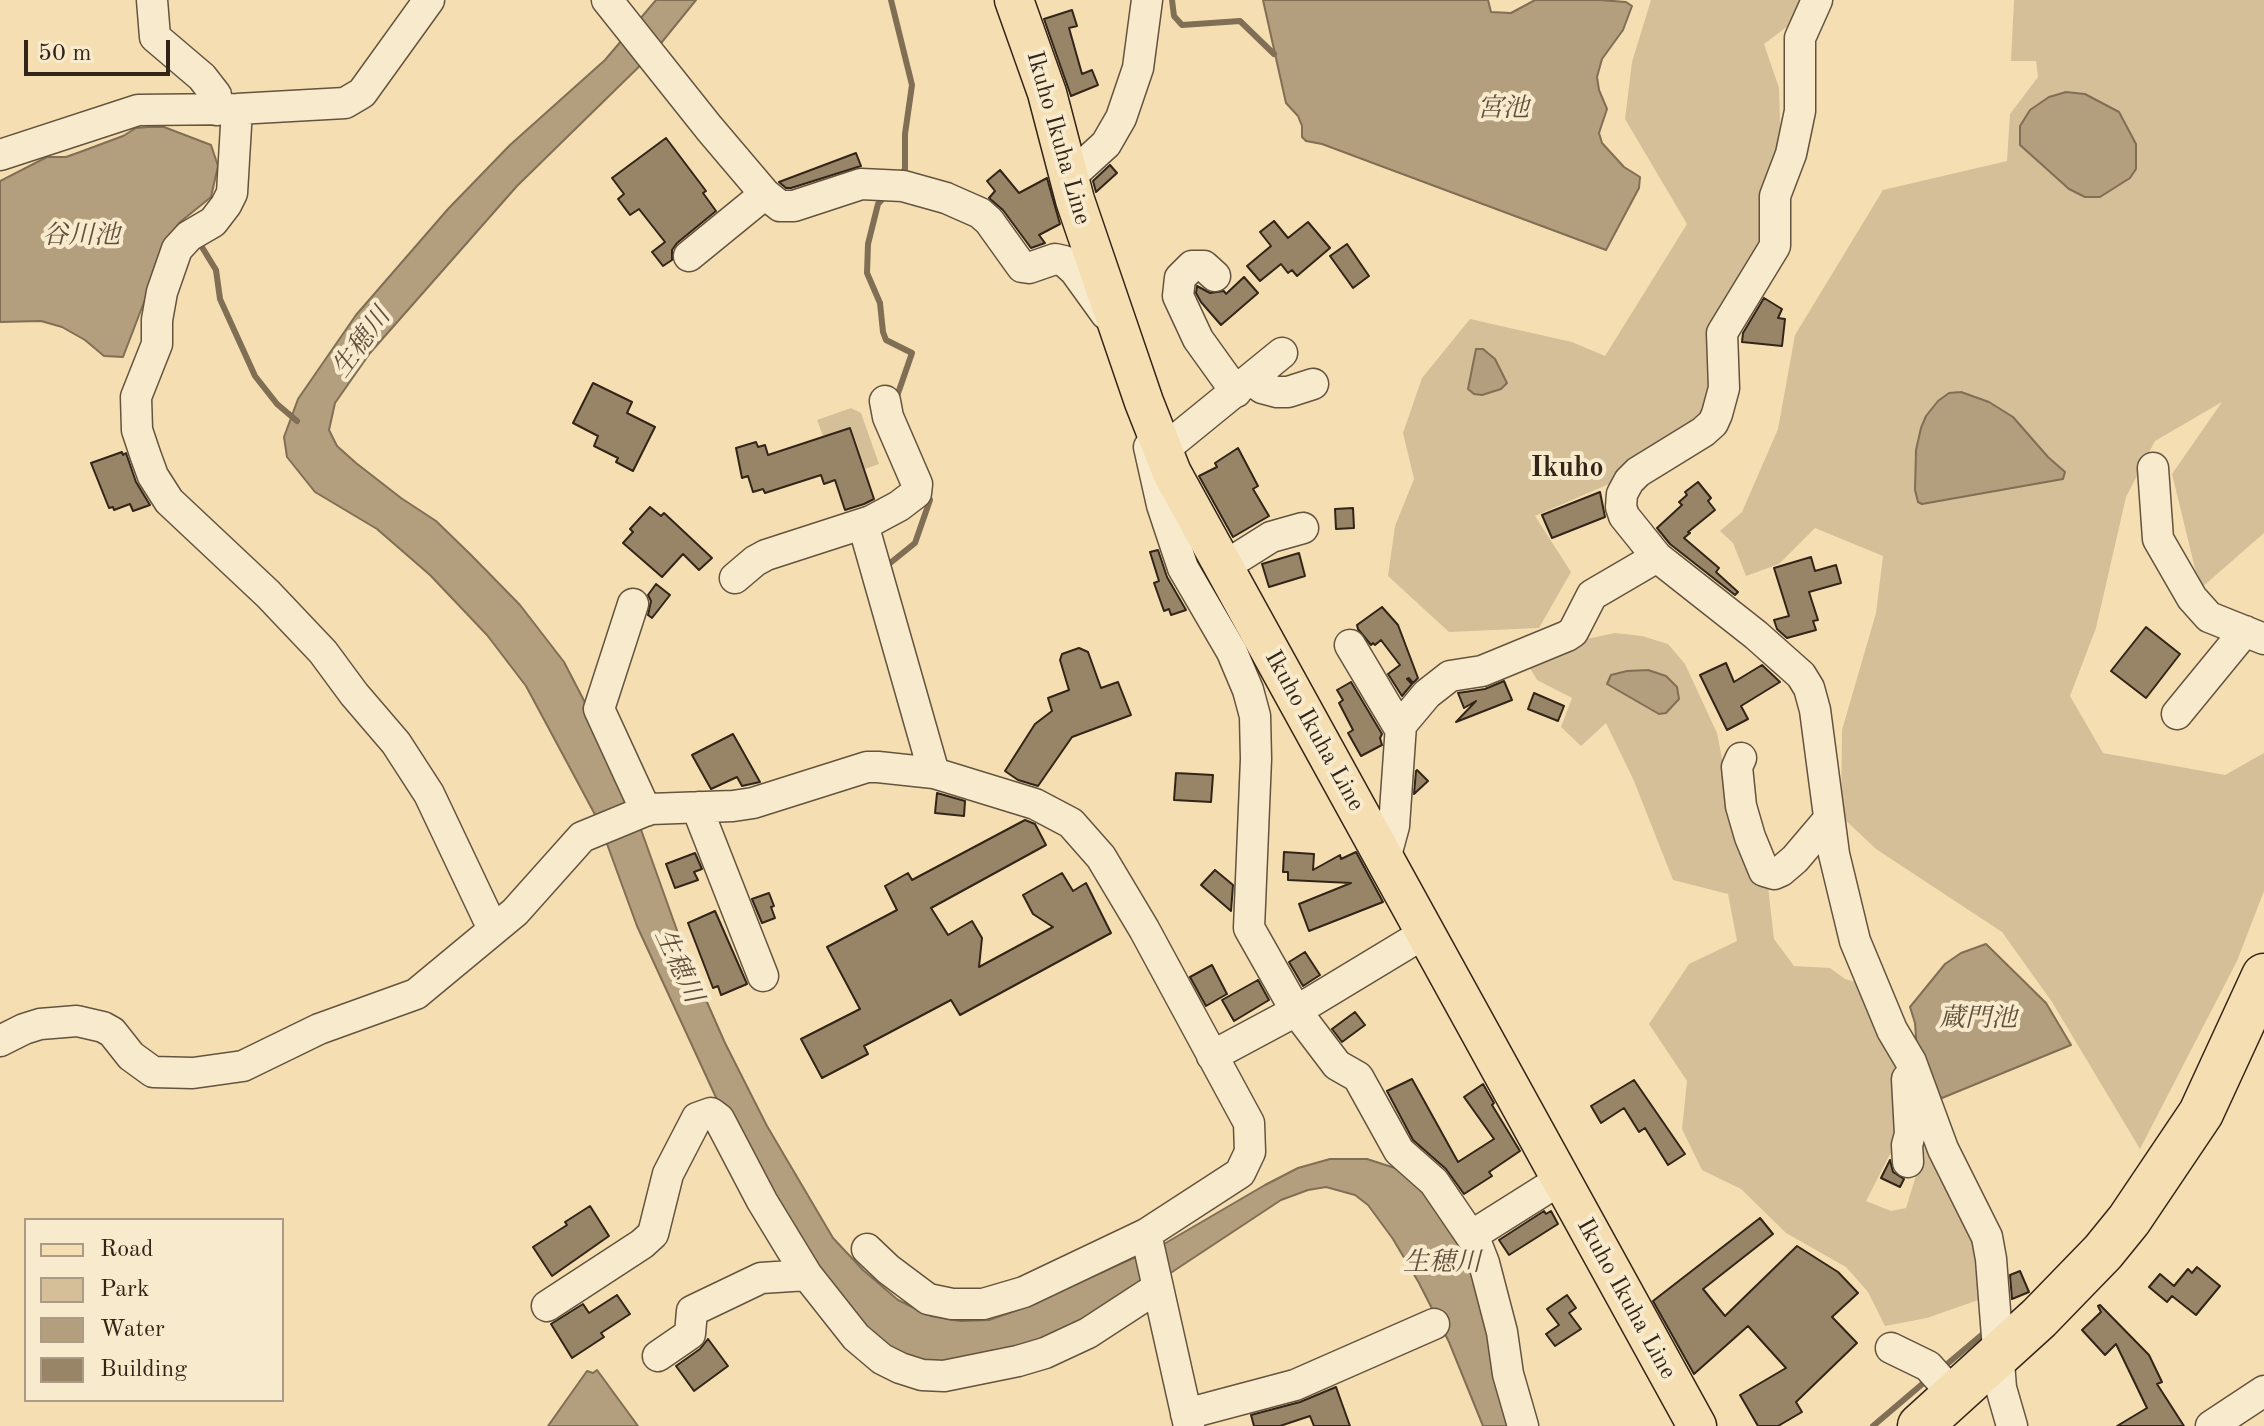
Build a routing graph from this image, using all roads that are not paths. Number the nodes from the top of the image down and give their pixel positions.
1 (152, 0) edge
2 (429, 0) edge
3 (607, 0) edge
4 (1014, 0) edge
5 (1147, 0) edge
6 (1817, 0) edge
7 (227, 109) junction
8 (0, 155) edge
9 (1070, 177) junction
10 (765, 194) junction
11 (689, 256) dead end
12 (1215, 276) dead end
13 (1120, 326) junction
14 (1282, 353) dead end
15 (1138, 382) junction
16 (1313, 384) dead end
17 (1243, 386) junction
18 (885, 401) dead end
19 (1163, 450) junction
20 (2153, 468) dead end
21 (863, 524) junction
22 (1303, 528) dead end
23 (1657, 557) junction
24 (1225, 566) junction
25 (735, 578) dead end
26 (633, 604) dead end
27 (2254, 635) edge
28 (1350, 645) dead end
29 (2177, 714) dead end
30 (1400, 729) junction
31 (1741, 758) dead end
32 (934, 773) junction
33 (699, 807) junction
34 (641, 813) junction
35 (1829, 819) junction
36 (1385, 859) junction
37 (493, 929) junction
38 (1425, 933) junction
39 (763, 976) dead end
40 (2264, 976) edge
41 (1296, 1011) junction
42 (0, 1041) edge
43 (1212, 1056) junction
44 (1917, 1076) junction
45 (1908, 1162) dead end
46 (1560, 1180) junction
47 (1471, 1236) junction
48 (1148, 1240) junction
49 (867, 1249) dead end
50 (807, 1275) junction
51 (1157, 1286) junction
52 (547, 1306) dead end
53 (1434, 1324) dead end
54 (1891, 1348) dead end
55 (658, 1356) dead end
56 (1997, 1357) junction
57 (1954, 1395) junction
58 (2257, 1405) edge
59 (1188, 1420) edge
60 (1523, 1426) edge
61 (1697, 1426) edge
62 (1920, 1426) edge
63 (2012, 1426) edge
64 (2211, 1426) edge

1 - 7 street
2 - 7 street
3 - 10 street
4 - 9 main road, Ikuho Ikuha Line
5 - 9 street
6 - 23 street
7 - 8 street
7 - 37 street
9 - 13 main road, Ikuho Ikuha Line
10 - 11 street
10 - 13 street
12 - 17 street
13 - 15 main road, Ikuho Ikuha Line
14 - 17 street
15 - 19 main road, Ikuho Ikuha Line
15 - 41 street
16 - 17 street
17 - 19 street
18 - 21 street
19 - 24 main road, Ikuho Ikuha Line
20 - 27 street
21 - 25 street
21 - 32 street
22 - 24 street
23 - 30 street
23 - 35 street
24 - 36 main road, Ikuho Ikuha Line
26 - 34 street
27 - 29 street
28 - 30 street
30 - 36 street
31 - 35 street
32 - 33 street
32 - 43 street
33 - 34 street
33 - 39 street
34 - 37 street
35 - 44 street
36 - 38 main road, Ikuho Ikuha Line
37 - 42 street
38 - 41 street
38 - 46 main road, Ikuho Ikuha Line
40 - 56 highway
41 - 43 street
41 - 47 street
43 - 48 street
44 - 45 street
44 - 56 street
46 - 47 street
46 - 61 main road, Ikuho Ikuha Line
47 - 60 street
48 - 49 street
48 - 51 street
50 - 51 street
50 - 52 street
50 - 55 street
51 - 59 street
53 - 59 street
54 - 57 street
56 - 57 highway
56 - 63 street
57 - 62 highway
58 - 64 street

